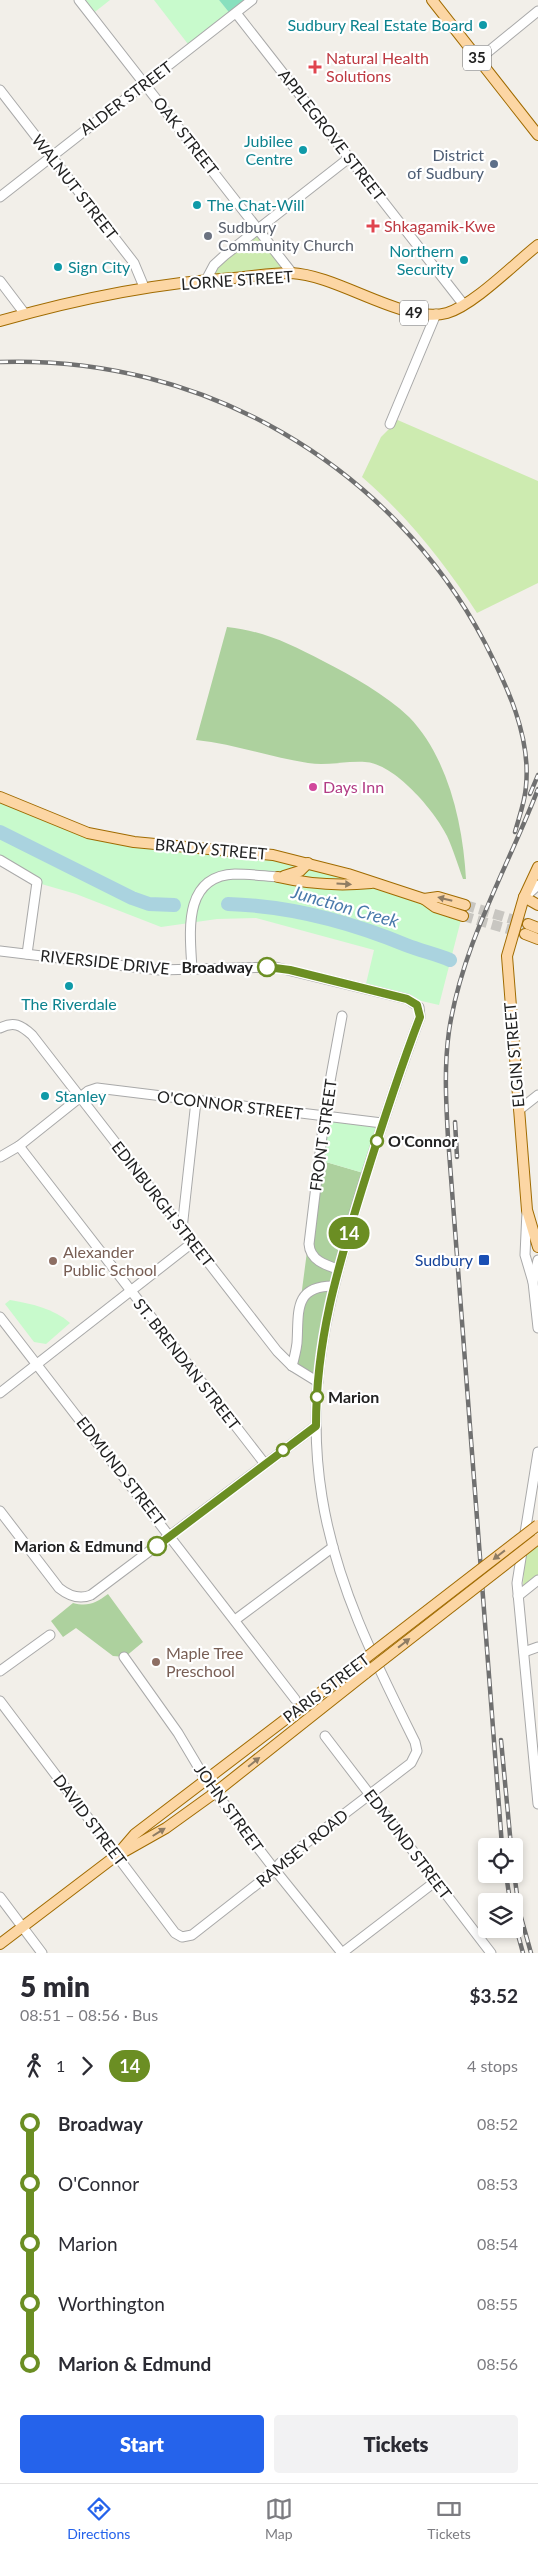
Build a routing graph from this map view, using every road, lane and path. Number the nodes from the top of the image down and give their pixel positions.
1 (79, 0) edge
2 (252, 0) edge
3 (432, 0) edge
4 (538, 11) edge
5 (236, 13) junction
6 (478, 60) junction
7 (145, 84) junction
8 (0, 90) edge
9 (538, 135) edge
10 (51, 156) junction
11 (349, 158) junction
12 (0, 197) edge
13 (258, 229) junction
14 (538, 245) edge
15 (292, 273) junction
16 (0, 280) edge
17 (206, 280) junction
18 (144, 287) junction
19 (464, 305) junction
20 (25, 314) junction
21 (436, 314) junction
22 (0, 321) edge
23 (390, 424) dead end
24 (0, 797) edge
25 (0, 860) edge
26 (308, 863) junction
27 (538, 867) edge
28 (278, 877) junction
29 (375, 882) junction
30 (538, 885) edge
31 (524, 897) junction
32 (424, 899) junction
33 (466, 905) tunnel mouth
34 (538, 905) edge
35 (462, 916) tunnel mouth
36 (538, 928) edge
37 (538, 939) edge
38 (0, 951) edge
39 (27, 954) junction
40 (192, 969) junction
41 (342, 1016) dead end
42 (0, 1028) edge
43 (538, 1095) edge
44 (80, 1098) junction
45 (196, 1100) junction
46 (519, 1110) junction
47 (324, 1116) junction
48 (382, 1123) junction
49 (19, 1146) junction
50 (0, 1157) edge
51 (527, 1210) junction
52 (182, 1230) junction
53 (192, 1243) junction
54 (538, 1247) edge
55 (538, 1260) edge
56 (338, 1269) junction
57 (533, 1282) junction
58 (333, 1286) junction
59 (131, 1292) junction
60 (0, 1317) edge
61 (538, 1328) edge
62 (38, 1364) junction
63 (292, 1366) junction
64 (318, 1382) junction
65 (0, 1393) edge
66 (316, 1426) junction
67 (538, 1452) edge
68 (265, 1464) junction
69 (0, 1511) edge
70 (538, 1525) edge
71 (171, 1536) junction
72 (538, 1539) edge
73 (333, 1547) junction
74 (538, 1580) edge
75 (518, 1596) junction
76 (235, 1620) junction
77 (50, 1635) dead end
78 (538, 1647) edge
79 (524, 1652) junction
80 (124, 1657) dead end
81 (0, 1671) edge
82 (296, 1699) dead end
83 (0, 1701) edge
84 (325, 1736) dead end
85 (206, 1780) junction
86 (216, 1792) junction
87 (370, 1794) junction
88 (537, 1801) edge
89 (117, 1855) junction
90 (275, 1870) junction
91 (436, 1881) junction
92 (0, 1897) edge
93 (23, 1927) junction
94 (182, 1937) joint
95 (0, 1944) edge
96 (42, 1953) edge
97 (342, 1953) edge
98 (491, 1953) edge

1 - 7 street, OAK STREET
2 - 5 street, ALDER STREET
3 - 6 main road, 35
4 - 6 street
5 - 7 street, ALDER STREET
5 - 11 street, APPLEGROVE STREET
6 - 9 main road, 35
7 - 10 street, ALDER STREET
7 - 13 street, OAK STREET
8 - 10 street, WALNUT STREET
10 - 12 street, ALDER STREET
10 - 18 street, WALNUT STREET
11 - 13 street
11 - 19 street, APPLEGROVE STREET
13 - 15 street, OAK STREET
13 - 17 street
14 - 19 main road, LORNE STREET / 49
15 - 17 main road, LORNE STREET / 49
15 - 21 main road, LORNE STREET / 49
16 - 20 street
17 - 18 main road, LORNE STREET / 49
18 - 20 main road, LORNE STREET / 49
19 - 21 main road, LORNE STREET / 49
20 - 22 main road, LORNE STREET / 49
21 - 23 street
24 - 26 main road, BRADY STREET
25 - 39 street
26 - 28 main road
26 - 29 main road, BRADY STREET
27 - 31 main road, ELGIN STREET
28 -> 29 main road
28 - 40 street
29 - 32 main road, BRADY STREET
30 - 31 street
31 - 34 main road
31 - 46 main road, ELGIN STREET
33 -> 32 main road, BRADY STREET
32 - 35 main road, BRADY STREET
36 - 37 main road
38 - 39 street, RIVERSIDE DRIVE
39 - 40 street, RIVERSIDE DRIVE
40 - 48 street, RIVERSIDE DRIVE
41 - 47 street, FRONT STREET
42 - 44 street, EDINBURGH STREET
43 - 46 street
44 - 45 street, O'CONNOR STREET
44 - 49 street, O'CONNOR STREET
44 - 52 street, EDINBURGH STREET
45 - 47 street, O'CONNOR STREET
45 - 52 street
46 - 51 main road, ELGIN STREET
47 - 48 street, O'CONNOR STREET
47 - 56 street, FRONT STREET
48 - 56 street
49 - 50 street, O'CONNOR STREET
49 - 59 street, ST. BRENDAN STREET
51 - 54 main road, ELGIN STREET
51 - 57 street
52 - 53 street, EDINBURGH STREET
53 - 59 street
53 - 63 street, EDINBURGH STREET
55 - 57 street
56 - 58 street
57 - 61 street
58 - 63 street
58 - 64 street
59 - 62 street
59 - 68 street, ST. BRENDAN STREET
60 - 62 street, EDMUND STREET
62 - 65 street
62 - 71 street, EDMUND STREET
63 - 64 street, EDINBURGH STREET
64 - 66 street
66 - 68 street
66 - 73 street
67 - 75 street
68 - 71 street
69 - 71 street
70 -> 85 main road, PARIS STREET, bridge
71 - 76 street, EDMUND STREET
86 -> 72 main road, PARIS STREET, bridge
73 - 76 street
73 - 87 street, RAMSEY ROAD
74 - 75 street
75 - 79 street
76 - 82 street, EDMUND STREET
77 - 81 street
78 - 79 street
79 - 88 street
80 - 85 street, JOHN STREET
83 - 89 street, DAVID STREET
84 - 87 street, EDMUND STREET
85 - 86 street, JOHN STREET
85 - 89 main road, PARIS STREET
89 -> 86 main road, PARIS STREET
86 - 90 street, JOHN STREET
87 - 90 street, RAMSEY ROAD
87 - 91 street, EDMUND STREET
89 - 93 main road, PARIS STREET
89 - 94 street, DAVID STREET
90 - 94 street, RAMSEY ROAD
90 - 97 street, JOHN STREET
91 - 97 street
91 - 98 street, EDMUND STREET
92 - 93 street
93 - 95 main road, PARIS STREET
93 - 96 street

